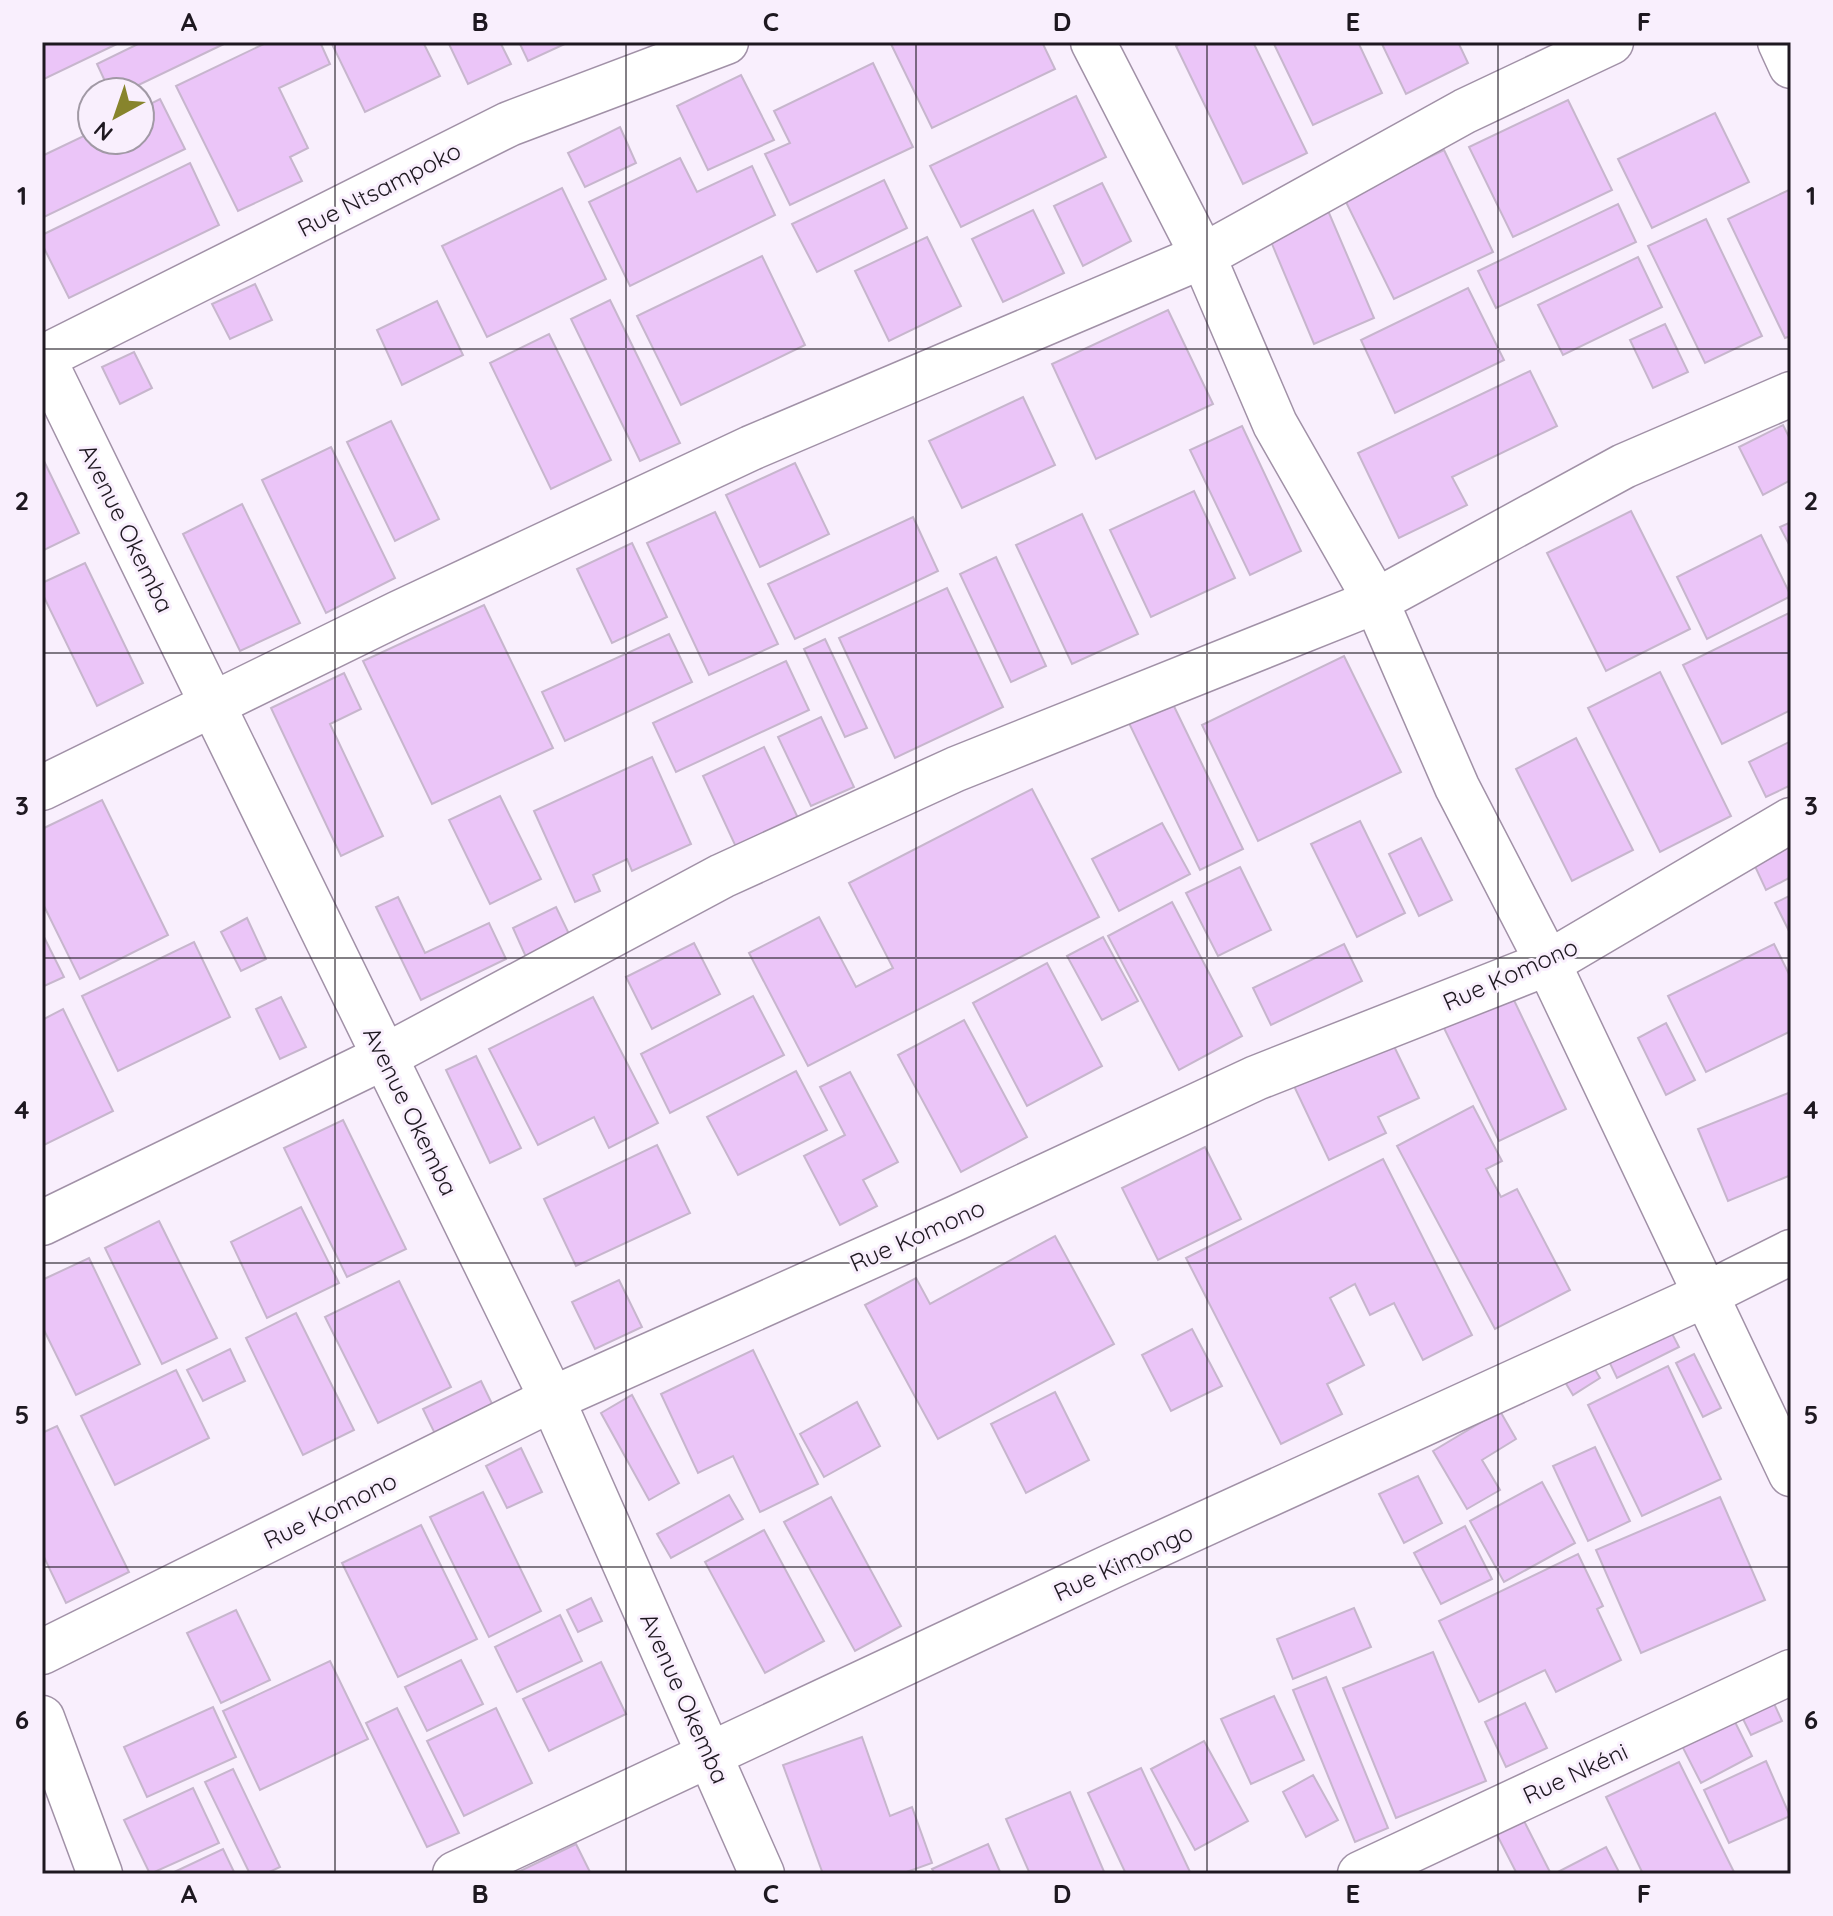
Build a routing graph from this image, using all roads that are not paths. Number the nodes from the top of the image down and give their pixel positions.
1 (726, 42) edge
2 (1093, 42) edge
3 (1611, 42) edge
4 (1780, 42) edge
5 (1791, 66) edge
6 (1203, 256) junction
7 (42, 357) edge
8 (1791, 394) edge
9 (1376, 601) junction
10 (213, 703) junction
11 (42, 788) edge
12 (1791, 820) edge
13 (1548, 963) junction
14 (384, 1057) junction
15 (42, 1223) edge
16 (1791, 1252) edge
17 (1705, 1295) junction
18 (552, 1399) junction
19 (1791, 1474) edge
20 (42, 1652) edge
21 (1791, 1672) edge
22 (42, 1718) edge
23 (711, 1754) junction
24 (100, 1874) edge
25 (455, 1874) edge
26 (762, 1874) edge
27 (1360, 1874) edge

1 - 7 street, Rue Ntsampoko
2 - 6 street
3 - 6 street
4 - 5 street
6 - 9 street
6 - 10 street
7 - 10 street, Avenue Okemba
8 - 9 street
9 - 13 street
9 - 14 street
10 - 11 street
10 - 14 street, Avenue Okemba
12 - 13 street, Rue Komono
13 - 17 street
13 - 18 street, Rue Komono
14 - 15 street
14 - 18 street, Avenue Okemba
16 - 17 street, Rue Kimongo
17 - 19 street
17 - 23 street, Rue Kimongo
18 - 20 street, Rue Komono
18 - 23 street, Avenue Okemba
21 - 27 street, Rue Nkéni
22 - 24 street
23 - 25 street, Rue Kimongo
23 - 26 street, Avenue Okemba

